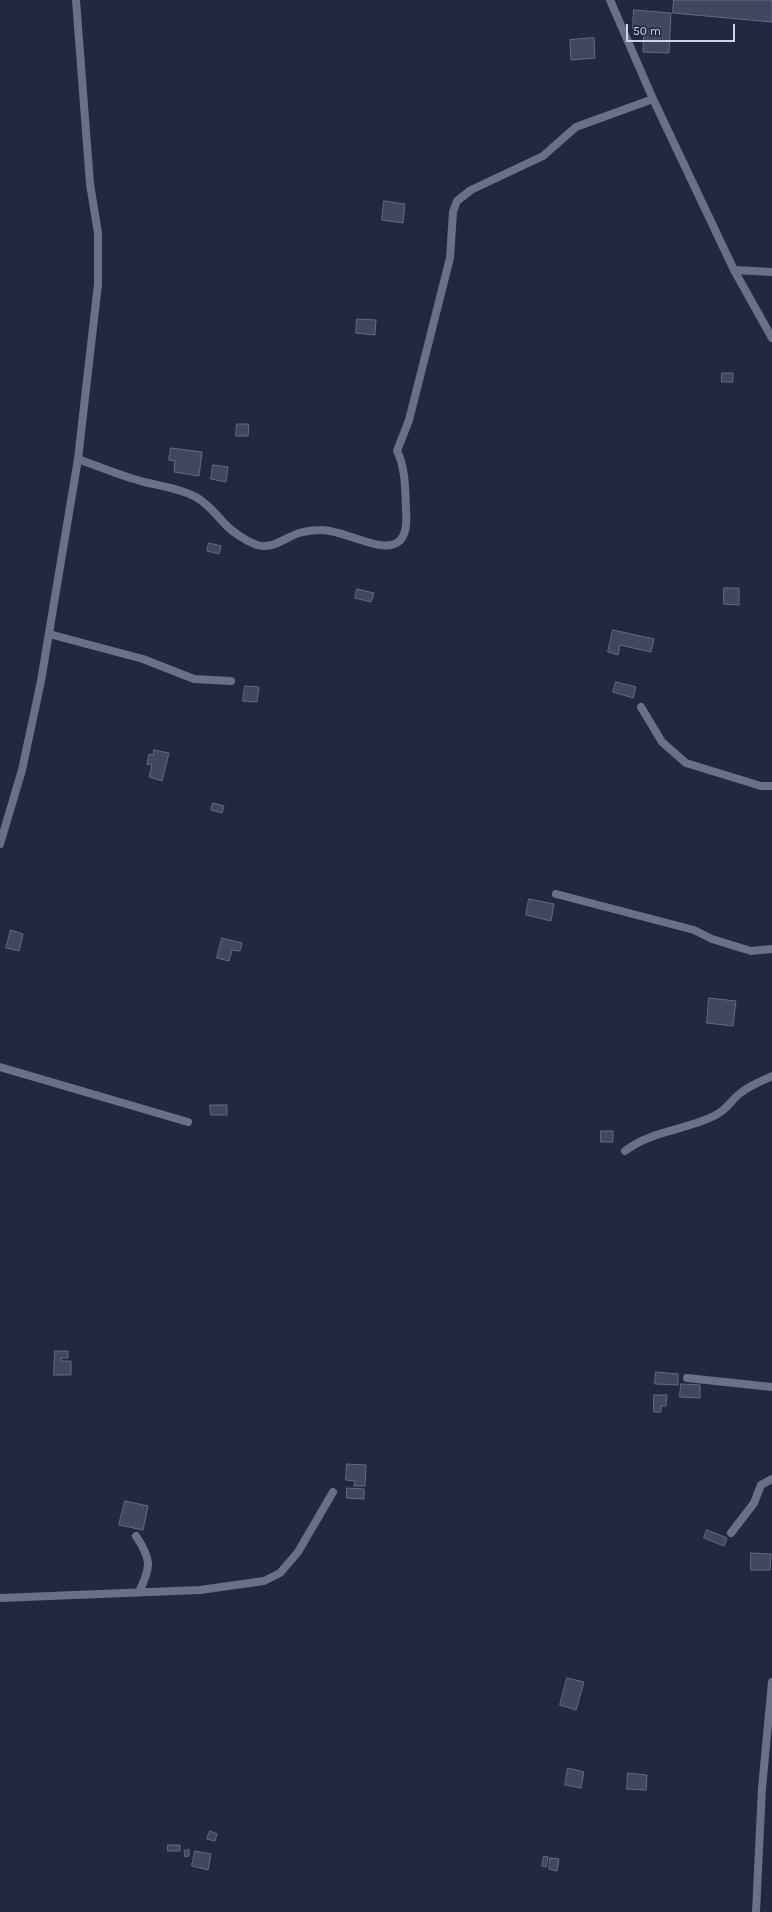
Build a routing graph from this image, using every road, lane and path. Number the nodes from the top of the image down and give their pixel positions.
1 (76, 0) edge
2 (610, 0) edge
3 (653, 99) junction
4 (734, 270) junction
5 (772, 272) edge
6 (772, 338) edge
7 (78, 459) junction
8 (49, 634) junction
9 (231, 681) dead end
10 (641, 707) dead end
11 (772, 786) edge
12 (0, 844) edge
13 (556, 894) dead end
14 (772, 950) edge
15 (0, 1067) edge
16 (772, 1076) edge
17 (188, 1122) dead end
18 (625, 1151) dead end
19 (687, 1378) dead end
20 (772, 1387) edge
21 (772, 1479) edge
22 (333, 1492) dead end
23 (731, 1533) dead end
24 (136, 1536) dead end
25 (139, 1592) junction
26 (0, 1598) edge
27 (772, 1682) edge
28 (756, 1912) edge

1 - 7 street
2 - 3 street
3 - 4 street
3 - 7 street
4 - 5 street
4 - 6 street
7 - 8 street
8 - 9 street
8 - 12 street
10 - 11 street
13 - 14 street
15 - 17 street
16 - 18 street
19 - 20 street
21 - 23 street
22 - 25 street
24 - 25 street
25 - 26 street
27 - 28 street

